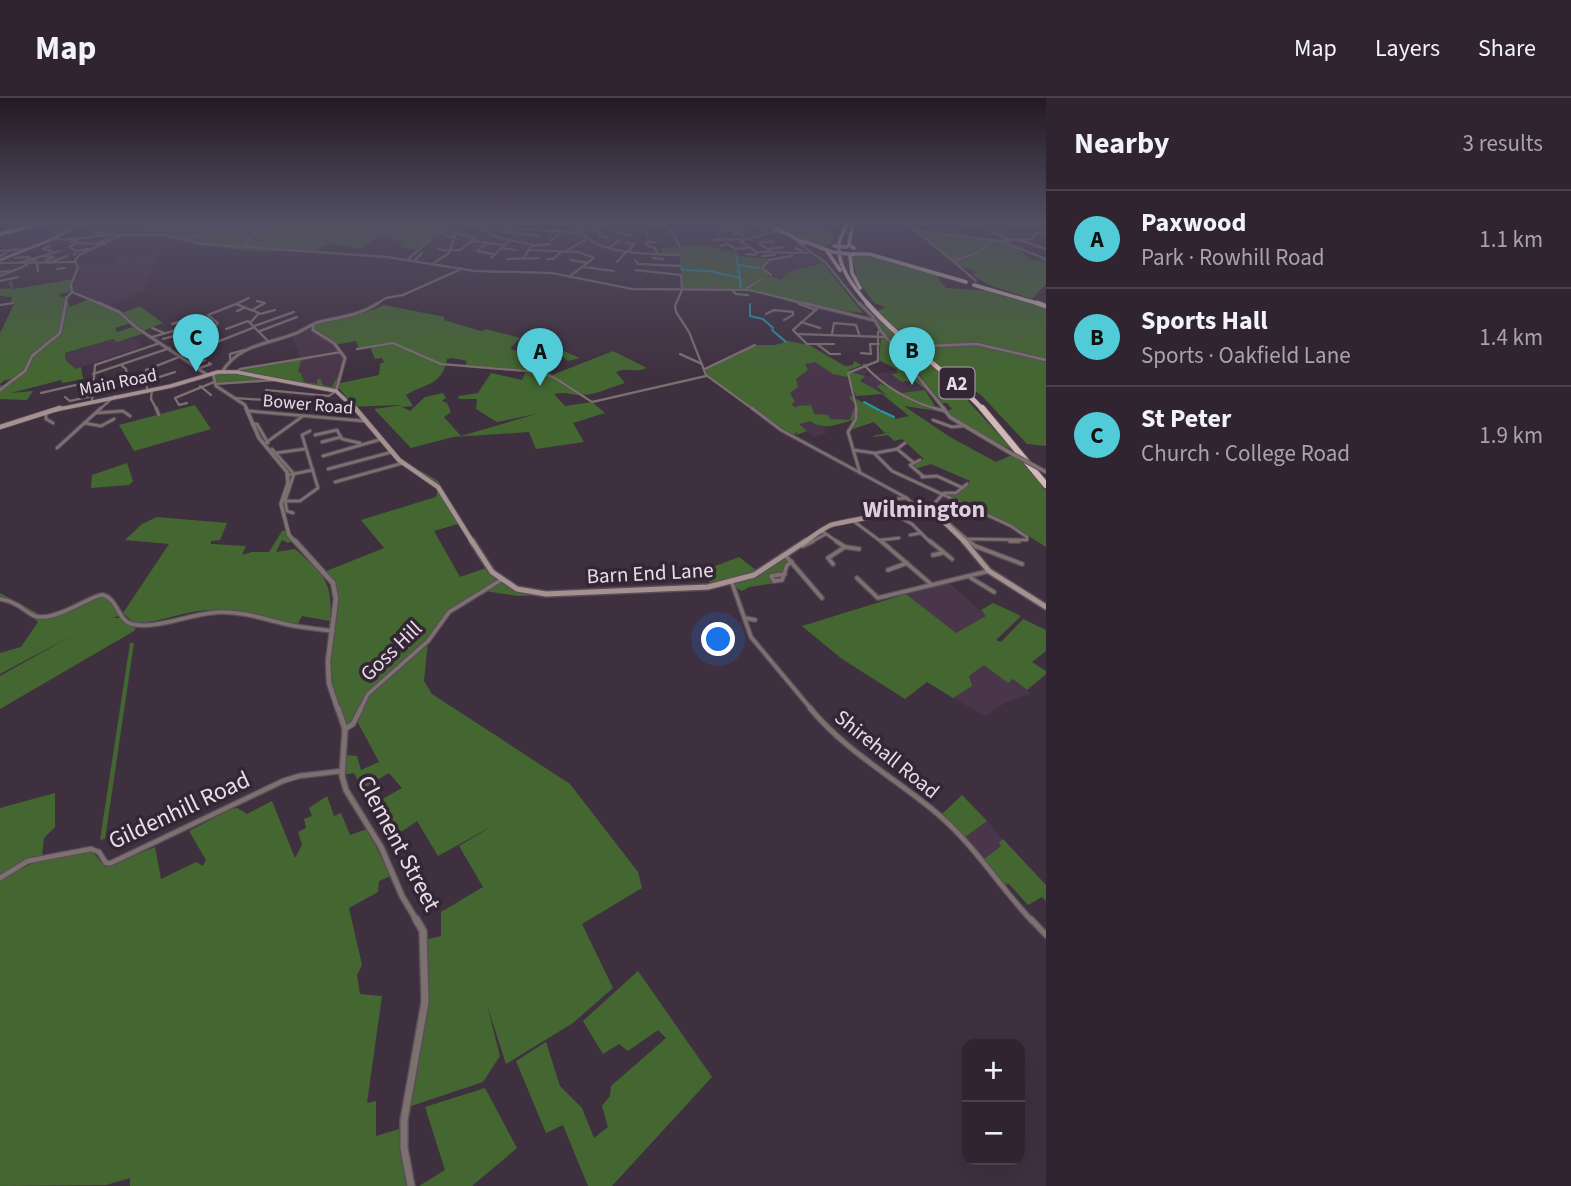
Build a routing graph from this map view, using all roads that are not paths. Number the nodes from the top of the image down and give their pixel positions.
1 (76, 272) edge
2 (454, 272) edge
3 (479, 272) edge
4 (577, 272) edge
5 (645, 272) edge
6 (767, 272) edge
7 (834, 272) edge
8 (842, 272) edge
9 (844, 272) edge
10 (849, 272) edge
11 (853, 272) edge
12 (934, 272) edge
13 (963, 272) edge
14 (771, 275) dead end
15 (570, 276) junction
16 (18, 277) dead end
17 (760, 280) dead end
18 (0, 281) edge
19 (972, 282) junction
20 (747, 289) junction
21 (682, 290) junction
22 (732, 290) junction
23 (72, 292) junction
24 (856, 292) junction
25 (748, 295) dead end
26 (248, 298) dead end
27 (259, 301) dead end
28 (13, 303) dead end
29 (869, 303) junction
30 (236, 304) junction
31 (0, 305) edge
32 (1046, 306) edge
33 (244, 308) junction
34 (254, 309) junction
35 (817, 309) junction
36 (275, 310) dead end
37 (238, 311) dead end
38 (294, 312) dead end
39 (202, 313) dead end
40 (260, 314) junction
41 (766, 314) dead end
42 (208, 315) junction
43 (297, 317) dead end
44 (869, 317) junction
45 (784, 320) dead end
46 (801, 322) junction
47 (250, 323) junction
48 (175, 324) dead end
49 (314, 324) junction
50 (194, 325) junction
51 (202, 326) dead end
52 (255, 326) junction
53 (152, 328) dead end
54 (820, 328) dead end
55 (226, 329) dead end
56 (177, 331) junction
57 (260, 331) junction
58 (881, 331) junction
59 (164, 333) junction
60 (797, 334) junction
61 (832, 334) junction
62 (859, 334) junction
63 (879, 336) junction
64 (152, 337) junction
65 (886, 337) junction
66 (162, 341) junction
67 (175, 342) dead end
68 (188, 342) junction
69 (269, 342) junction
70 (817, 344) junction
71 (834, 344) dead end
72 (879, 344) junction
73 (755, 345) dead end
74 (170, 348) junction
75 (201, 349) junction
76 (358, 349) dead end
77 (897, 349) junction
78 (341, 352) junction
79 (861, 353) dead end
80 (680, 354) dead end
81 (840, 354) dead end
82 (183, 357) junction
83 (1046, 359) edge
84 (194, 364) junction
85 (121, 365) junction
86 (864, 365) junction
87 (702, 366) junction
88 (200, 368) junction
89 (222, 372) junction
90 (236, 372) junction
91 (172, 373) dead end
92 (214, 373) junction
93 (93, 374) junction
94 (206, 374) junction
95 (706, 376) junction
96 (266, 378) junction
97 (128, 380) dead end
98 (281, 380) junction
99 (93, 381) junction
100 (146, 381) junction
101 (260, 381) junction
102 (118, 382) dead end
103 (214, 383) junction
104 (200, 386) junction
105 (93, 387) junction
106 (277, 389) junction
107 (0, 390) edge
108 (149, 390) junction
109 (266, 390) dead end
110 (336, 391) junction
111 (41, 393) dead end
112 (115, 396) junction
113 (211, 396) dead end
114 (65, 397) dead end
115 (235, 397) junction
116 (92, 399) junction
117 (187, 403) dead end
118 (125, 406) dead end
119 (351, 406) junction
120 (122, 411) junction
121 (249, 411) junction
122 (944, 411) junction
123 (46, 412) junction
124 (96, 413) junction
125 (159, 415) dead end
126 (130, 416) dead end
127 (303, 416) junction
128 (27, 417) joint
129 (114, 419) dead end
130 (933, 420) dead end
131 (364, 421) junction
132 (53, 423) dead end
133 (84, 423) junction
134 (962, 426) junction
135 (0, 427) edge
136 (310, 431) dead end
137 (315, 435) dead end
138 (341, 437) junction
139 (382, 439) junction
140 (322, 442) dead end
141 (266, 443) junction
142 (905, 443) dead end
143 (362, 444) junction
144 (57, 448) dead end
145 (272, 449) dead end
146 (304, 449) junction
147 (897, 449) junction
148 (853, 450) junction
149 (392, 452) junction
150 (276, 453) junction
151 (875, 453) dead end
152 (323, 456) dead end
153 (920, 460) dead end
154 (403, 463) junction
155 (914, 463) junction
156 (328, 469) dead end
157 (313, 470) junction
158 (1046, 472) edge
159 (860, 473) junction
160 (294, 474) junction
161 (288, 475) junction
162 (1046, 478) edge
163 (335, 482) dead end
164 (967, 484) dead end
165 (1046, 485) edge
166 (963, 488) junction
167 (943, 495) junction
168 (907, 498) junction
169 (885, 500) dead end
170 (285, 501) junction
171 (919, 508) junction
172 (928, 510) junction
173 (293, 513) dead end
174 (938, 514) dead end
175 (895, 515) junction
176 (852, 520) junction
177 (946, 523) junction
178 (823, 532) junction
179 (921, 533) junction
180 (910, 535) dead end
181 (899, 538) dead end
182 (967, 539) junction
183 (880, 541) junction
184 (845, 547) junction
185 (794, 548) joint
186 (859, 550) dead end
187 (942, 553) junction
188 (785, 555) junction
189 (933, 555) dead end
190 (828, 558) junction
191 (823, 559) dead end
192 (952, 559) dead end
193 (792, 562) junction
194 (907, 563) junction
195 (833, 564) dead end
196 (1022, 564) dead end
197 (888, 570) dead end
198 (989, 571) junction
199 (785, 575) dead end
200 (969, 577) junction
201 (857, 578) dead end
202 (501, 580) junction
203 (732, 583) junction
204 (932, 585) junction
205 (994, 592) dead end
206 (822, 598) dead end
207 (0, 599) edge
208 (1046, 607) edge
209 (745, 618) junction
210 (755, 620) dead end
211 (333, 631) junction
212 (345, 729) junction
213 (342, 771) junction
214 (0, 878) edge
215 (1046, 935) edge
216 (411, 1186) edge

1 - 23 street
2 - 49 street
3 - 15 street
4 - 15 street
5 - 21 street
6 - 14 street
7 - 44 street
8 - 24 highway
9 - 24 highway, A2
10 - 29 highway, A2
11 - 29 highway
12 - 19 main road
13 - 19 street
15 - 21 street
16 - 18 street
17 - 20 street
19 - 32 main road
20 - 22 street
20 - 35 street
21 - 22 street
21 - 87 street
22 - 25 street
23 - 64 street
23 - 107 street
24 - 165 highway, A2
26 - 30 street
27 - 34 street
28 - 31 street
29 - 162 highway, A2
30 - 33 street
30 - 42 street
33 - 34 street
33 - 37 street
34 - 40 street
35 - 44 street
35 - 46 street
36 - 40 street
38 - 52 street
39 - 42 street
40 - 47 street
41 - 45 street
42 - 68 street
43 - 57 street
44 - 58 street
46 - 54 street
46 - 60 street
47 - 52 street
47 - 55 street
48 - 50 street
49 - 69 street
49 - 78 street
50 - 51 street
50 - 56 street
52 - 57 street
52 - 75 street
53 - 59 street
56 - 59 street
56 - 66 street
57 - 69 street
58 - 63 street
58 - 65 street
59 - 64 street
60 - 61 street
60 - 70 street
61 - 62 street
61 - 62 street
62 - 63 street
63 - 65 street
63 - 72 street
64 - 66 street
65 - 77 street
66 - 74 street
66 - 93 street
67 - 68 street
68 - 75 street
69 - 89 street
70 - 71 street
70 - 81 street
72 - 79 street
72 - 86 street
73 - 87 street
74 - 82 street
74 - 85 street
75 - 82 street
76 - 95 street
77 - 83 street, bridge
77 - 122 street
78 - 90 street
78 - 110 street
80 - 87 street
82 - 84 street
82 - 100 street
84 - 88 street
84 - 88 street
85 - 93 street
85 - 97 street
86 - 122 street
86 - 148 street
87 - 95 street
88 - 94 street
89 - 90 main road, Main Road
89 - 92 main road, Main Road
90 - 96 main road, Main Road
91 - 100 street
92 - 94 main road, Main Road
92 - 103 street
93 - 99 street
94 - 108 main road, Main Road
95 - 159 street
96 - 98 main road, Main Road
96 - 101 street
98 - 101 street
98 - 106 street
98 - 110 main road, Main Road
99 - 105 street
99 - 111 street
100 - 108 street
101 - 103 street
102 - 105 street
103 - 104 street
103 - 115 street
104 - 113 street
104 - 117 street
105 - 116 street
106 - 109 street
106 - 110 street
108 - 112 main road, Main Road
108 - 125 street
110 - 119 main road
112 - 116 main road, Main Road
112 - 124 street
114 - 116 street
115 - 119 street
115 - 121 street
116 - 123 main road, Main Road
118 - 120 street
119 - 131 main road
120 - 124 street
120 - 126 street
121 - 127 street, Bower Road
121 - 141 street
122 - 134 street
123 - 128 main road, Main Road
123 - 132 street
124 - 133 street
127 - 131 street, Bower Road
127 - 141 street
128 - 135 main road
129 - 133 street
130 - 134 street
131 - 139 main road
133 - 144 street
134 - 158 street, bridge
136 - 146 street
137 - 138 street
138 - 140 street
138 - 143 street
139 - 143 street
139 - 149 main road
141 - 161 street
142 - 147 street
143 - 152 street
145 - 150 street
146 - 150 street
146 - 157 street
147 - 151 street
147 - 155 street
148 - 159 street
148 - 167 street
149 - 154 main road
149 - 156 street
150 - 160 street
153 - 155 street
154 - 163 street
154 - 202 main road
155 - 166 street
157 - 160 street
157 - 170 street
159 - 168 street
160 - 161 street
160 - 170 street
161 - 211 street, Clement Street
164 - 166 street
166 - 167 street
167 - 172 street
167 - 182 street
168 - 169 street
168 - 171 street
170 - 173 street
171 - 172 main road
171 - 175 main road, Barn End Lane
172 - 177 main road
174 - 177 street
175 - 176 main road, Barn End Lane
175 - 179 street
176 - 178 main road, Barn End Lane
176 - 183 street
177 - 182 street
177 - 198 main road
178 - 184 street
178 - 185 main road, Barn End Lane
179 - 180 street
179 - 187 street
181 - 183 street
182 - 196 street
183 - 194 street
184 - 186 street
184 - 190 street
185 - 188 main road, Barn End Lane
187 - 189 street
187 - 192 street
188 - 193 street
188 - 203 main road, Barn End Lane
190 - 191 street
190 - 195 street
193 - 199 street
193 - 206 street
194 - 197 street
194 - 204 street
198 - 200 street
198 - 208 main road
200 - 204 street
200 - 205 street
201 - 204 street
202 - 203 main road, Barn End Lane
202 - 212 street, Goss Hill
203 - 209 street, Shirehall Road
207 - 211 street
209 - 210 street
209 - 215 street, Shirehall Road
211 - 212 street, Clement Street
212 - 213 street, Clement Street
213 - 214 street, Gildenhill Road
213 - 216 street, Clement Street

